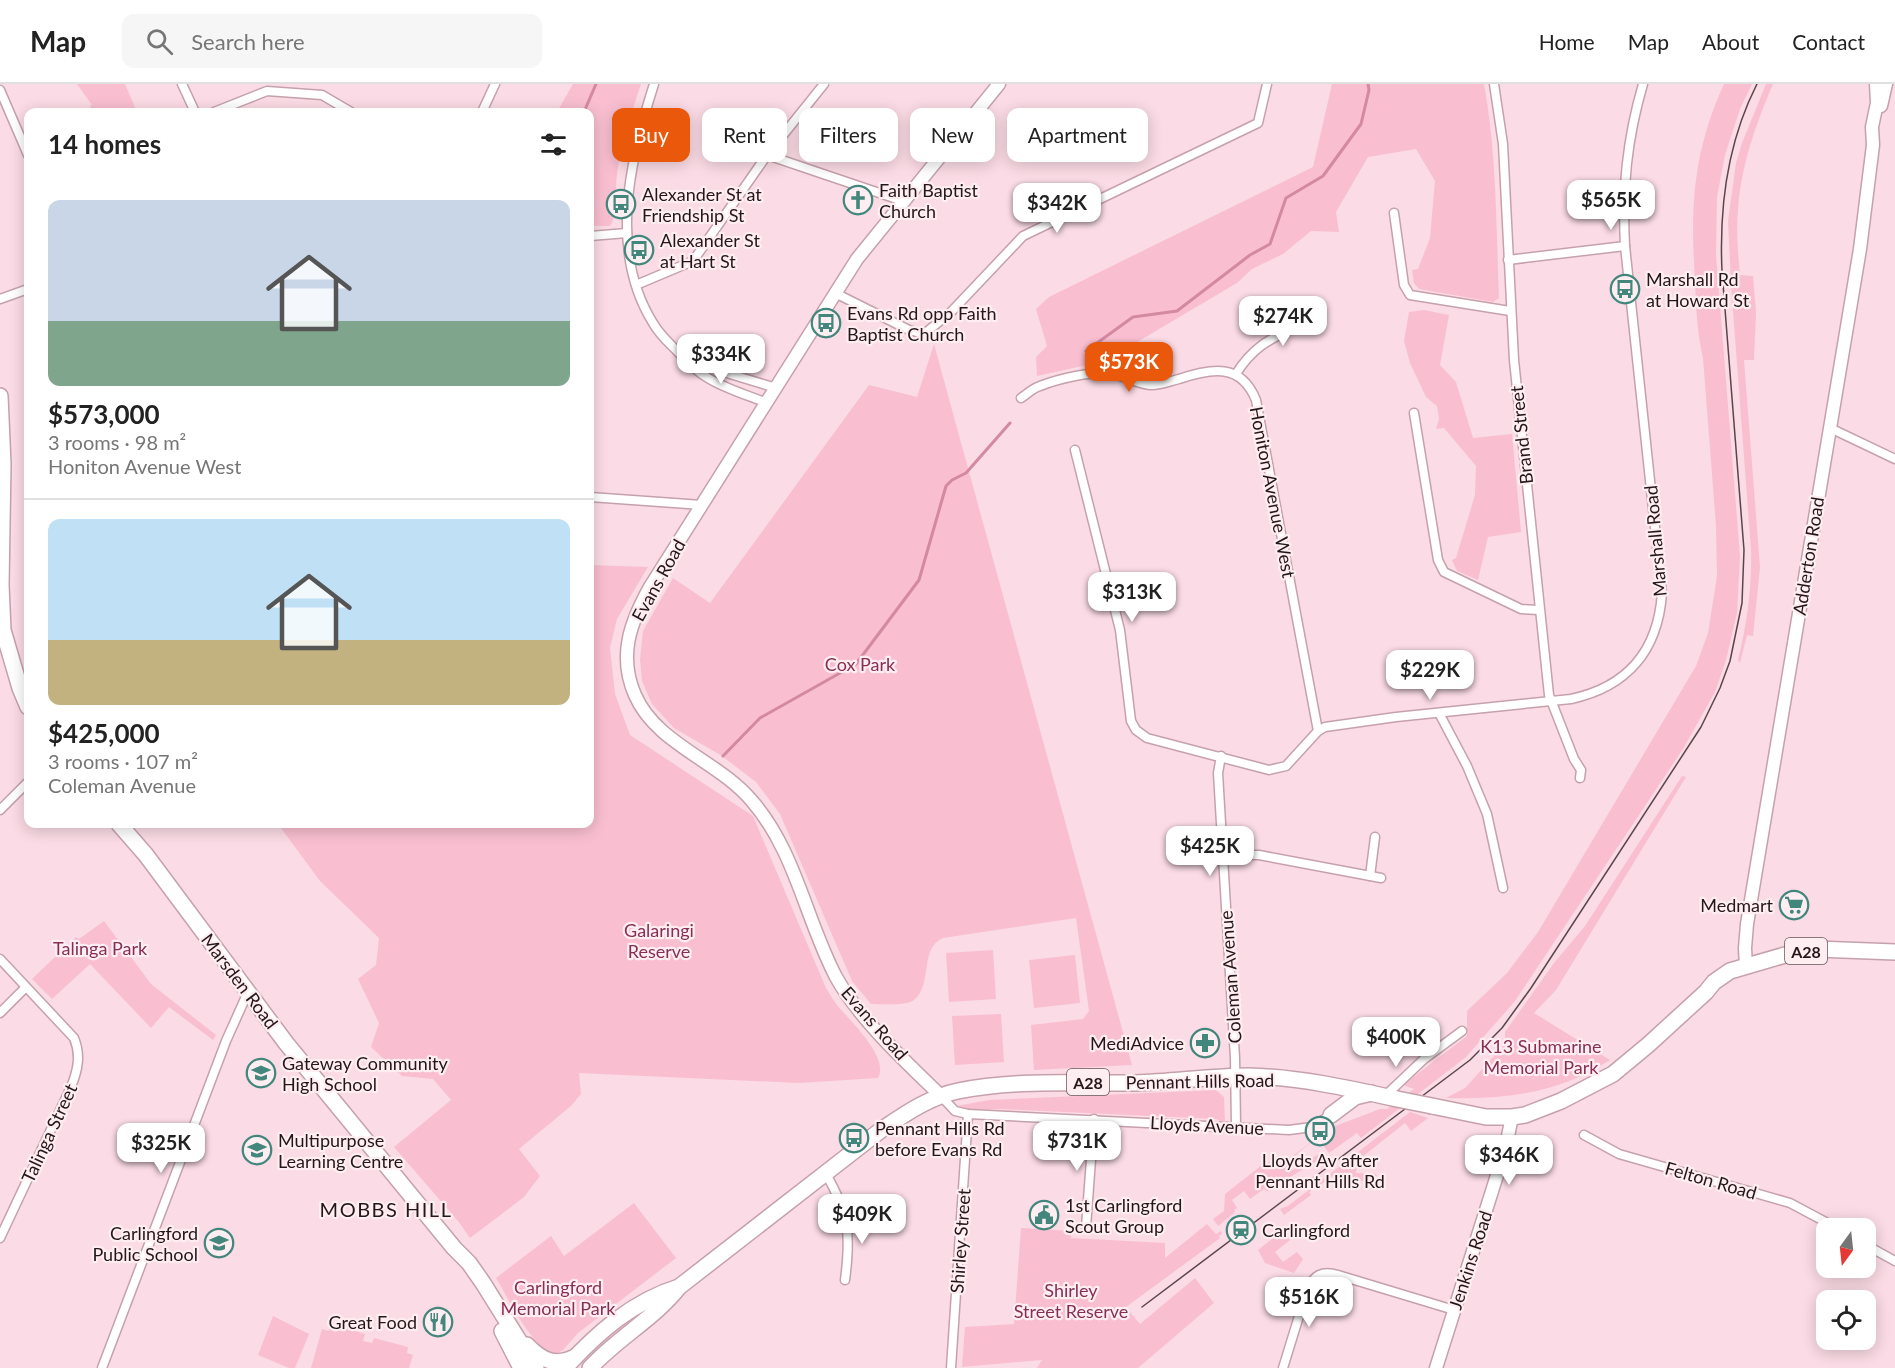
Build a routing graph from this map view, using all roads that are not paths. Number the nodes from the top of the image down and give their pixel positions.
1 (182, 84) edge
2 (495, 84) edge
3 (654, 84) edge
4 (824, 84) edge
5 (999, 84) edge
6 (1267, 84) edge
7 (1494, 84) edge
8 (1643, 84) edge
9 (1876, 84) edge
10 (1887, 84) edge
11 (0, 90) edge
12 (193, 108) edge
13 (224, 108) edge
14 (344, 108) edge
15 (484, 108) edge
16 (787, 130) edge
17 (24, 146) edge
18 (1873, 146) junction
19 (762, 162) edge
20 (787, 162) edge
21 (903, 201) junction
22 (1394, 213) dead end
23 (627, 233) junction
24 (594, 236) edge
25 (1625, 246) junction
26 (1508, 261) junction
27 (636, 285) junction
28 (24, 290) edge
29 (835, 293) junction
30 (0, 299) edge
31 (1296, 311) dead end
32 (1510, 312) junction
33 (678, 352) junction
34 (1236, 374) junction
35 (776, 388) junction
36 (0, 396) edge
37 (1021, 398) dead end
38 (766, 403) junction
39 (1414, 413) dead end
40 (1830, 428) junction
41 (1075, 450) dead end
42 (1895, 459) edge
43 (594, 497) edge
44 (702, 505) junction
45 (1539, 610) junction
46 (24, 698) edge
47 (1550, 702) junction
48 (1439, 713) junction
49 (1318, 730) junction
50 (1221, 756) junction
51 (1580, 778) dead end
52 (24, 786) edge
53 (0, 810) edge
54 (122, 828) edge
55 (1375, 837) dead end
56 (1222, 855) junction
57 (1370, 876) junction
58 (1381, 878) dead end
59 (1503, 888) dead end
60 (1895, 952) edge
61 (0, 959) edge
62 (1746, 967) junction
63 (27, 987) junction
64 (248, 992) junction
65 (0, 1013) edge
66 (1462, 1031) dead end
67 (1235, 1077) junction
68 (941, 1096) junction
69 (1384, 1096) junction
70 (968, 1114) junction
71 (1331, 1115) joint
72 (1512, 1117) junction
73 (1094, 1119) junction
74 (1236, 1127) junction
75 (1584, 1135) dead end
76 (826, 1174) junction
77 (1818, 1218) edge
78 (2, 1226) edge
79 (1086, 1227) dead end
80 (0, 1238) edge
81 (454, 1248) junction
82 (1876, 1251) edge
83 (1895, 1261) edge
84 (845, 1280) dead end
85 (679, 1287) junction
86 (1454, 1310) junction
87 (514, 1333) junction
88 (617, 1342) junction
89 (517, 1364) edge
90 (573, 1364) edge
91 (102, 1368) edge
92 (536, 1368) edge
93 (590, 1368) edge
94 (951, 1368) edge
95 (1283, 1368) edge
96 (1436, 1368) edge

1 - 12 street
2 - 15 street
3 - 23 street
4 - 16 street
5 - 21 street, Evans Road
6 - 29 street
7 - 26 street, Brand Street
8 - 25 street, Marshall Road
9 - 18 street, Adderton Road
10 - 18 street, Adderton Road
11 - 17 street
13 - 14 street
18 - 40 street, Adderton Road
19 - 27 street
20 - 21 street
21 - 29 street, Evans Road
22 - 32 street
23 - 24 street
23 - 27 street
25 - 26 street
25 - 47 street, Marshall Road
26 - 32 street, Brand Street
27 - 33 street
28 - 30 street
29 - 35 street, Evans Road
31 - 34 street
32 - 45 street, Brand Street
33 - 35 street
33 - 38 street
34 - 37 street
34 - 49 street, Honiton Avenue West
35 - 38 street, Evans Road
36 - 46 highway
38 - 44 street, Evans Road
39 - 45 street
40 - 42 street
40 - 62 street, Adderton Road
41 - 50 street
43 - 44 street
44 - 68 street, Evans Road
45 - 47 street, Brand Street
47 - 48 street, Marshall Road
47 - 51 street, Brand Street
48 - 49 street, Marshall Road
48 - 59 street
49 - 50 street
50 - 56 street, Coleman Avenue
52 - 53 street
54 - 64 highway, Marsden Road
55 - 57 street
56 - 57 street
56 - 67 street, Coleman Avenue
57 - 58 street
60 - 62 highway, Pennant Hills Road / A28
61 - 63 street, Talinga Street
62 - 72 highway, Pennant Hills Road / A28
63 - 65 street
63 - 78 street, Talinga Street
64 - 81 highway, Marsden Road
64 - 91 street
66 - 69 street
67 - 68 highway, Pennant Hills Road / A28
67 - 69 highway, Pennant Hills Road / A28
67 - 74 street, Coleman Avenue
68 - 70 street, Lloyds Avenue
68 - 76 highway, Pennant Hills Road / A28
69 - 71 highway
69 - 72 highway, Pennant Hills Road / A28, bridge
70 - 73 street, Lloyds Avenue
70 - 94 street, Shirley Street
71 - 74 street, Lloyds Avenue
72 - 86 street, Jenkins Road
73 - 74 street, Lloyds Avenue
73 - 79 street
75 - 77 street, Felton Road
76 - 84 street
76 - 85 highway, Pennant Hills Road / A28
78 - 80 street, Talinga Street
81 - 87 highway, Marsden Road
81 - 89 highway, Marsden Road
82 - 83 street
85 - 88 highway, Pennant Hills Road / A28
85 - 90 highway, Pennant Hills Road / A28
86 - 95 street
86 - 96 street, Jenkins Road
87 - 90 highway
87 - 92 highway, Marsden Road
88 - 90 highway
88 - 93 highway, Pennant Hills Road / A28

